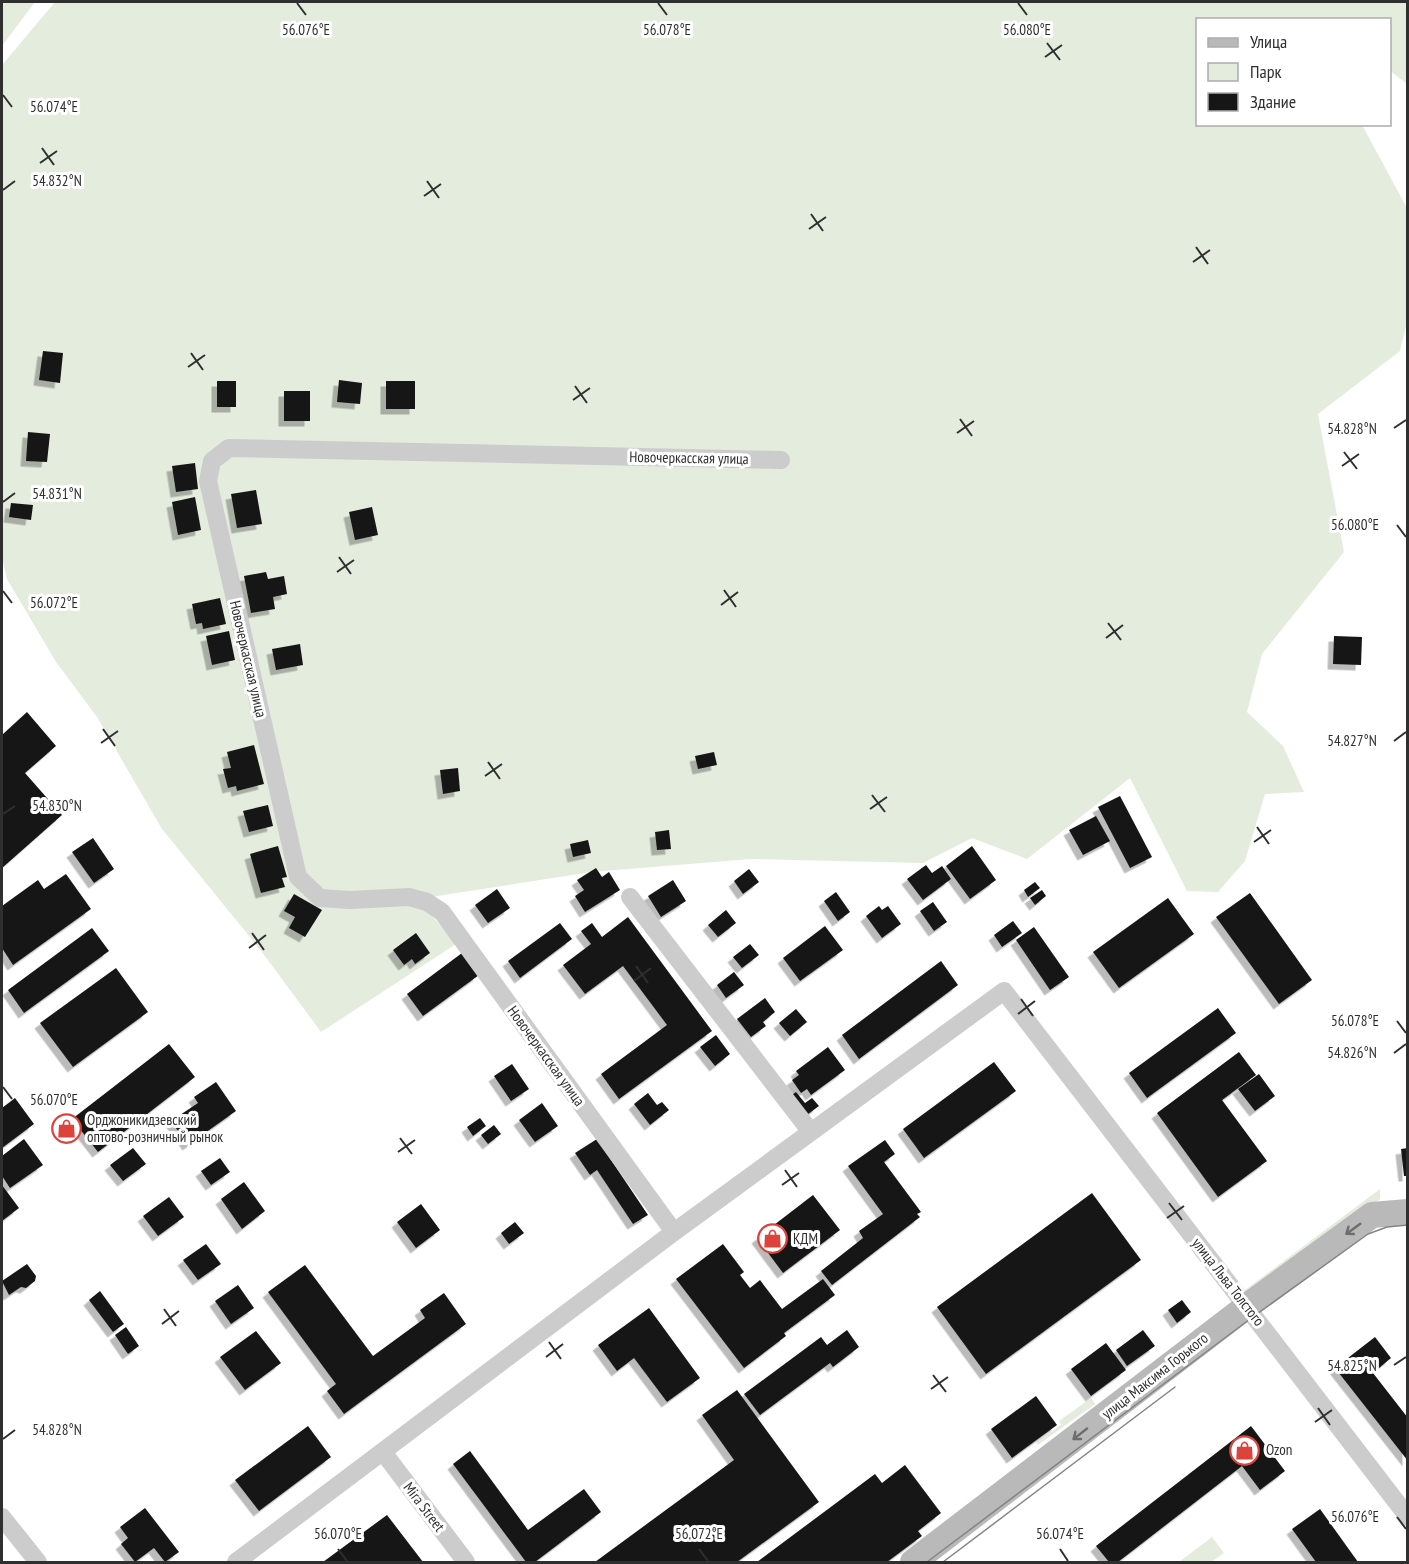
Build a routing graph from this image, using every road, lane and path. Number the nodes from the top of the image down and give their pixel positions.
1 (781, 460) dead end
2 (630, 897) dead end
3 (811, 1132) junction
4 (1407, 1212) edge
5 (674, 1232) junction
6 (1246, 1306) junction
7 (383, 1452) junction
8 (2, 1517) edge
9 (1407, 1517) edge
10 (38, 1563) edge
11 (236, 1563) edge
12 (466, 1563) edge
13 (913, 1563) edge

1 - 5 street, Новочеркасская улица
2 - 3 street
3 - 5 street
3 - 6 street, улица Льва Толстого
4 -> 6 street, улица Максима Горького
5 - 7 street
6 - 9 street, улица Льва Толстого
6 -> 13 street, улица Максима Горького
7 - 11 street
7 - 12 street, Mira Street
8 - 10 street

